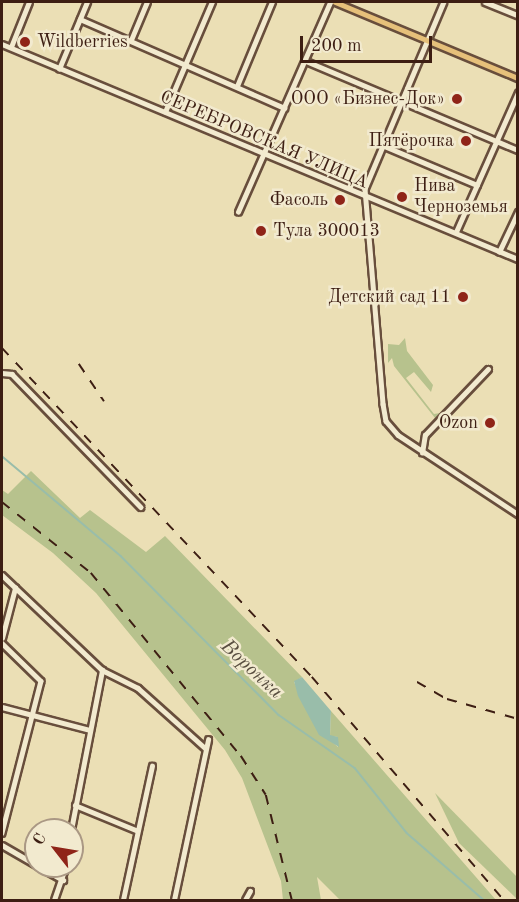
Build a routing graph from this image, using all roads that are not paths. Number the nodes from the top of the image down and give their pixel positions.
1 (29, 2) edge
2 (87, 2) edge
3 (147, 2) edge
4 (212, 2) edge
5 (272, 2) edge
6 (330, 2) edge
7 (335, 2) edge
8 (444, 2) edge
9 (485, 2) edge
10 (518, 15) edge
11 (80, 19) junction
12 (131, 40) junction
13 (427, 40) junction
14 (2, 44) edge
15 (11, 47) junction
16 (306, 61) junction
17 (186, 63) junction
18 (59, 69) junction
19 (518, 78) edge
20 (237, 86) junction
21 (518, 93) edge
22 (400, 100) junction
23 (285, 108) junction
24 (165, 112) junction
25 (496, 141) junction
26 (382, 145) junction
27 (518, 150) edge
28 (266, 155) junction
29 (477, 184) junction
30 (364, 196) junction
31 (238, 212) dead end
32 (518, 212) edge
33 (456, 232) junction
34 (500, 252) junction
35 (518, 259) edge
36 (488, 369) dead end
37 (2, 373) edge
38 (422, 453) junction
39 (141, 507) dead end
40 (518, 514) edge
41 (2, 575) edge
42 (15, 588) junction
43 (2, 638) edge
44 (2, 643) edge
45 (102, 670) junction
46 (2, 706) edge
47 (33, 716) junction
48 (90, 730) junction
49 (208, 740) dead end
50 (205, 748) junction
51 (152, 766) dead end
52 (75, 805) junction
53 (73, 818) edge
54 (136, 830) junction
55 (2, 833) edge
56 (2, 846) edge
57 (24, 859) edge
58 (59, 878) edge
59 (63, 880) joint
60 (250, 891) dead end
61 (54, 900) edge
62 (123, 900) edge
63 (174, 900) edge
64 (245, 900) edge

1 - 15 street
2 - 11 street
3 - 12 street
4 - 17 street
5 - 20 street
6 - 16 street
7 - 13 main road
8 - 13 street
9 - 10 street
11 - 12 street
11 - 18 street
12 - 17 street
13 - 19 main road
13 - 22 street
14 - 15 street, СЕРЕБРОВСКАЯ УЛИЦА
15 - 18 street, СЕРЕБРОВСКАЯ УЛИЦА
16 - 22 street
16 - 23 street
17 - 20 street
17 - 24 street
18 - 24 street, СЕРЕБРОВСКАЯ УЛИЦА
20 - 23 street
21 - 25 street
22 - 25 street
22 - 26 street
23 - 28 street
24 - 28 street, СЕРЕБРОВСКАЯ УЛИЦА
25 - 27 street
25 - 29 street
26 - 29 street
26 - 30 street
28 - 30 street, СЕРЕБРОВСКАЯ УЛИЦА
28 - 31 street
29 - 33 street
30 - 33 street, СЕРЕБРОВСКАЯ УЛИЦА
30 - 38 street
32 - 34 street
33 - 34 street, СЕРЕБРОВСКАЯ УЛИЦА
34 - 35 street, СЕРЕБРОВСКАЯ УЛИЦА
36 - 38 street
37 - 39 street
38 - 40 street
41 - 42 street
42 - 43 street
42 - 45 street
44 - 47 street
45 - 48 street
45 - 50 street
46 - 47 street
47 - 48 street
47 - 55 street
48 - 52 street
49 - 50 street
50 - 63 street
51 - 54 street
52 - 53 street
52 - 54 street
54 - 62 street
56 - 57 street
58 - 59 street
59 - 61 street
60 - 64 street

